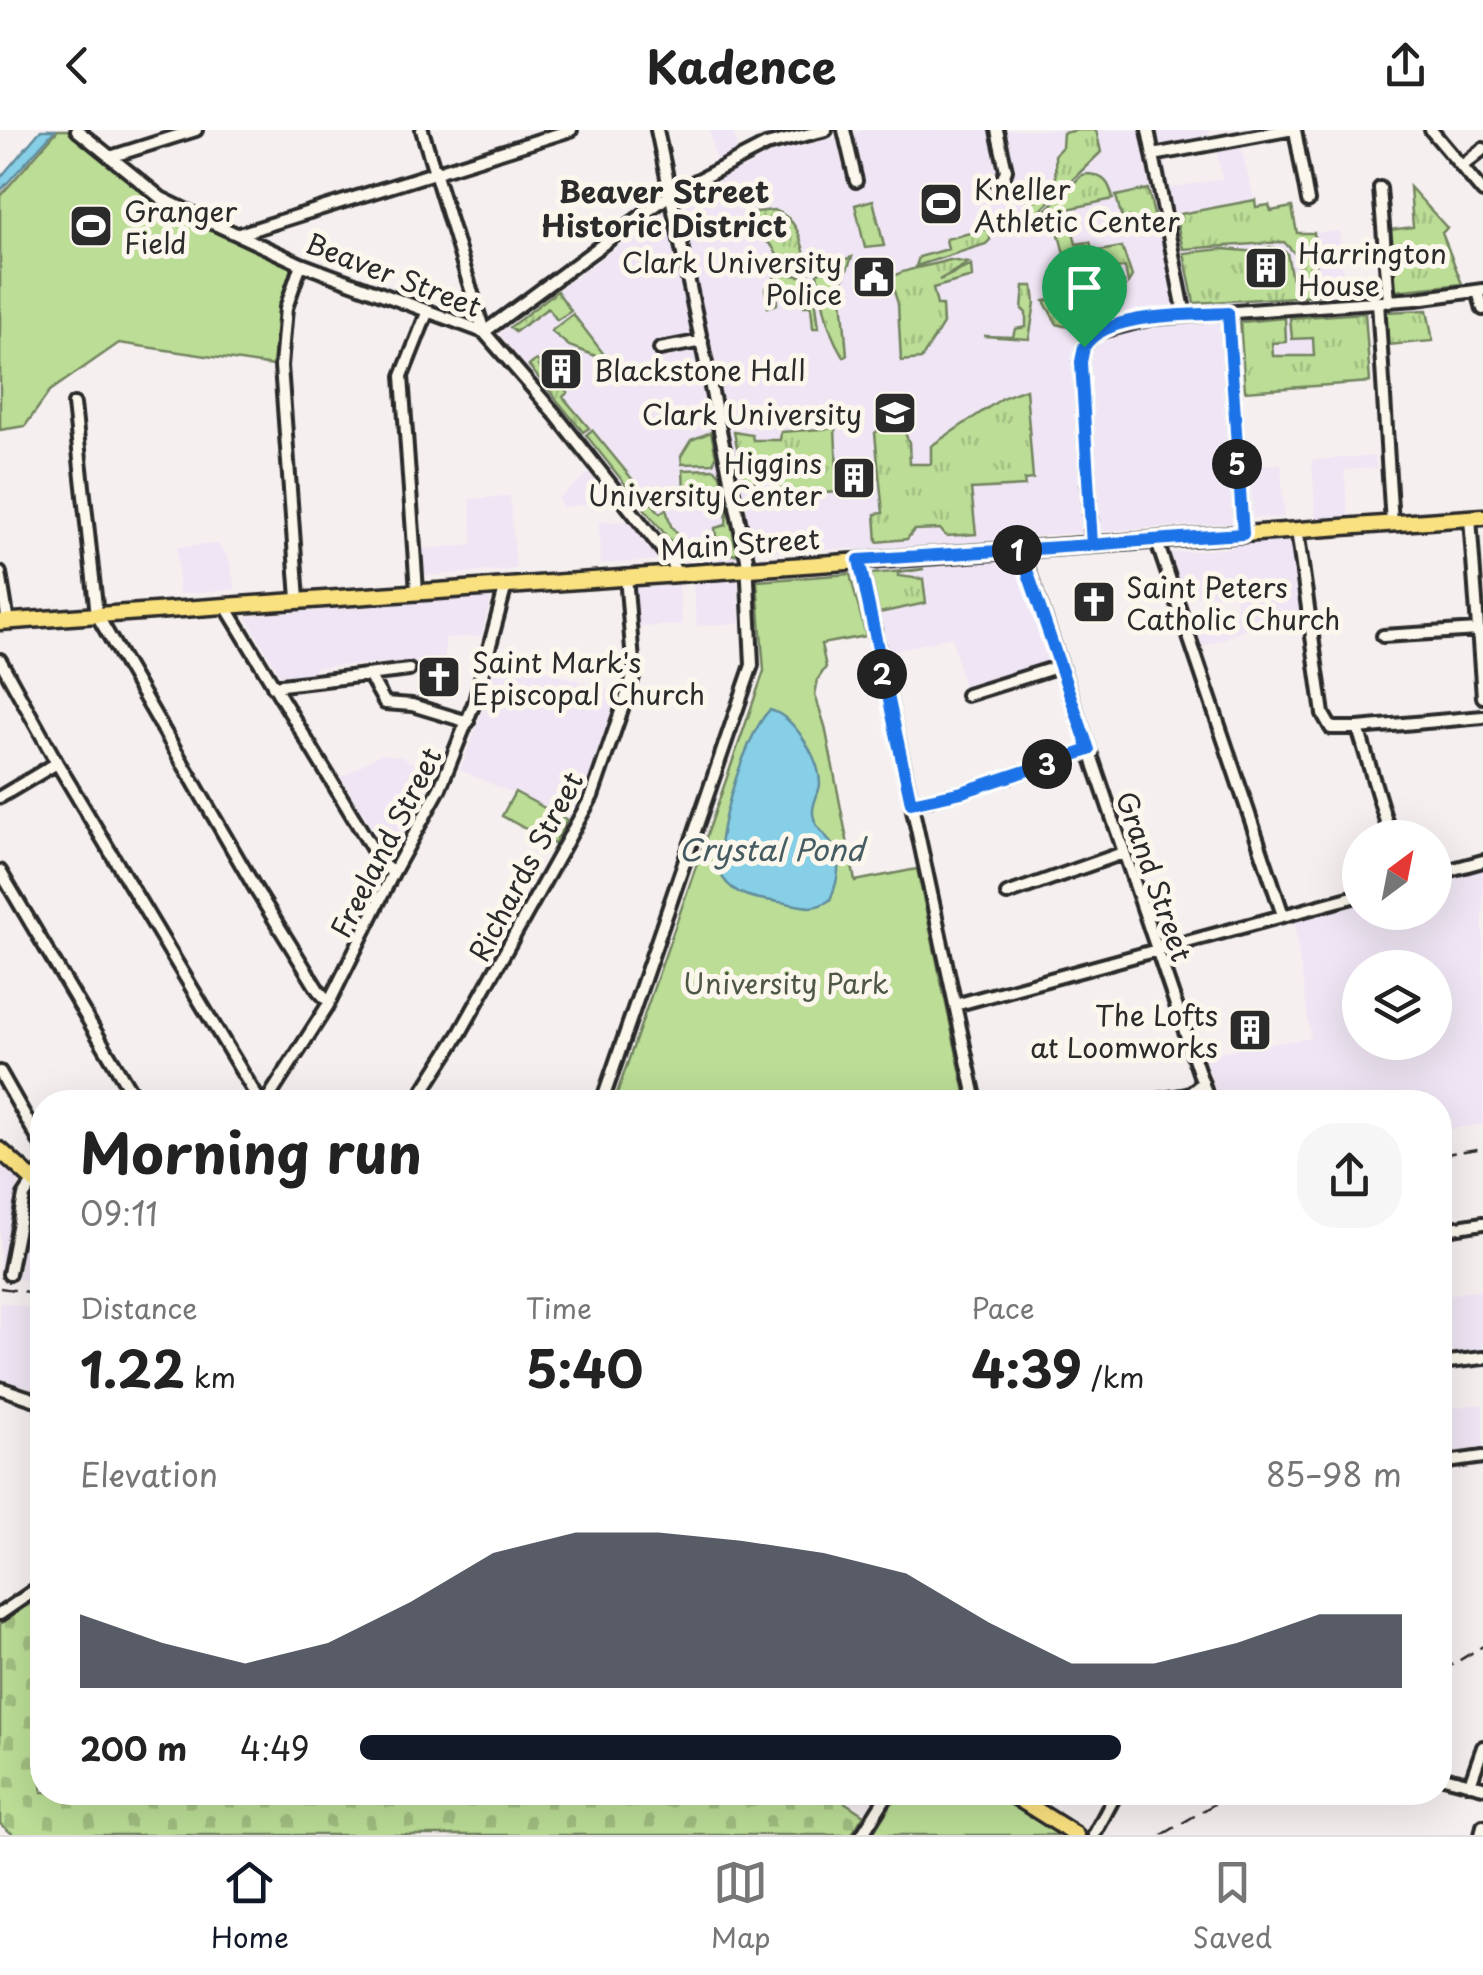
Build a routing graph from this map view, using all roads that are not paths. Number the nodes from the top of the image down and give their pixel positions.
1 (77, 130) edge
2 (196, 130) edge
3 (422, 130) edge
4 (571, 130) edge
5 (657, 130) edge
6 (826, 130) edge
7 (844, 130) edge
8 (997, 130) edge
9 (1148, 130) edge
10 (1291, 130) edge
11 (1431, 130) edge
12 (1483, 149) edge
13 (110, 156) junction
14 (1153, 156) junction
15 (1462, 166) junction
16 (435, 172) junction
17 (856, 180) dead end
18 (997, 182) dead end
19 (1380, 188) dead end
20 (1483, 192) edge
21 (671, 194) junction
22 (1308, 201) dead end
23 (238, 234) junction
24 (301, 264) junction
25 (1481, 290) edge
26 (1383, 302) junction
27 (1483, 310) edge
28 (427, 313) junction
29 (1228, 313) junction
30 (1185, 315) junction
31 (484, 332) junction
32 (702, 341) junction
33 (660, 349) dead end
34 (74, 404) dead end
35 (1476, 517) edge
36 (1392, 524) junction
37 (1296, 530) junction
38 (1243, 534) junction
39 (1156, 540) junction
40 (1092, 545) junction
41 (1020, 550) junction
42 (859, 560) junction
43 (748, 567) junction
44 (0, 573) edge
45 (676, 573) junction
46 (626, 576) junction
47 (506, 585) junction
48 (417, 591) junction
49 (298, 599) junction
50 (224, 605) junction
51 (98, 616) junction
52 (4, 622) edge
53 (1478, 630) junction
54 (1383, 636) dead end
55 (0, 660) edge
56 (1060, 666) junction
57 (409, 670) dead end
58 (369, 675) junction
59 (273, 686) junction
60 (967, 695) dead end
61 (1483, 697) edge
62 (1483, 717) edge
63 (468, 722) junction
64 (1358, 728) junction
65 (1089, 750) junction
66 (57, 764) junction
67 (0, 797) edge
68 (911, 803) junction
69 (1386, 820) edge
70 (1124, 853) junction
71 (1483, 862) edge
72 (0, 870) edge
73 (1452, 870) edge
74 (393, 873) junction
75 (1008, 894) dead end
76 (1342, 900) edge
77 (1284, 915) junction
78 (1156, 950) junction
79 (329, 1002) junction
80 (955, 1005) junction
81 (0, 1072) edge
82 (1203, 1083) junction
83 (130, 1090) edge
84 (256, 1090) edge
85 (271, 1090) edge
86 (424, 1090) edge
87 (606, 1090) edge
88 (973, 1090) edge
89 (1194, 1090) edge
90 (1205, 1090) edge
91 (30, 1125) edge
92 (0, 1150) edge
93 (30, 1172) edge
94 (30, 1190) edge
95 (1483, 1224) edge
96 (1452, 1228) edge
97 (9, 1274) dead end
98 (1483, 1358) edge
99 (1452, 1362) edge
100 (0, 1388) edge
101 (30, 1398) edge
102 (1483, 1457) edge
103 (1452, 1461) edge
104 (30, 1593) edge
105 (0, 1614) edge
106 (1483, 1747) edge
107 (1452, 1779) edge
108 (1470, 1784) junction
109 (1483, 1787) edge
110 (881, 1805) edge
111 (1029, 1805) edge
112 (1110, 1805) edge
113 (1483, 1826) edge
114 (862, 1835) edge
115 (1076, 1835) edge
116 (1094, 1835) edge
117 (1481, 1835) edge

1 - 13 street, Beaver Street
2 - 13 street
3 - 16 street
4 - 16 street
5 - 21 street
6 - 21 street
7 - 17 street
8 - 18 street
9 - 14 street
10 - 14 street
10 - 22 street
11 - 15 street
12 - 15 street
13 - 23 street, Beaver Street
14 - 30 street
15 - 20 street
16 - 23 street
16 - 31 street
19 - 26 street
21 - 31 street
21 - 32 street
23 - 24 street, Beaver Street
24 - 28 street, Beaver Street
24 - 49 street
25 - 26 street
25 - 27 street
26 - 29 street
26 - 36 street
28 - 31 street, Beaver Street
28 - 48 street
29 - 30 street
29 - 38 street
30 - 40 street
31 - 45 street, Beaver Street
32 - 33 street
32 - 43 street
34 - 51 street
35 - 36 main road, Main Street
35 - 53 street
36 - 37 main road, Main Street
37 - 38 main road, Main Street
37 - 64 street
38 - 39 main road, Main Street
39 - 40 main road, Main Street
39 - 77 street
40 - 41 main road, Main Street
41 - 42 main road, Main Street
41 - 56 street, Grand Street
42 - 43 main road, Main Street
42 - 68 street
43 - 45 main road, Main Street
43 - 87 street
44 - 52 street
45 - 46 main road, Main Street
46 - 47 main road, Main Street
46 - 86 street, Richards Street
47 - 48 main road, Main Street
47 - 63 street, Freeland Street
48 - 49 main road, Main Street
49 - 50 main road, Main Street
50 - 51 main road, Main Street
50 - 59 street
51 - 52 main road, Main Street
51 - 79 street
53 - 54 street
53 - 61 street
55 - 66 street
56 - 60 street
56 - 65 street, Grand Street
57 - 58 street
58 - 59 street
58 - 63 street
59 - 74 street
62 - 64 street
63 - 74 street, Freeland Street
64 - 69 street
65 - 68 street
65 - 70 street, Grand Street
66 - 67 street
66 - 84 street
68 - 80 street
70 - 75 street
70 - 78 street, Grand Street
71 - 73 street
72 - 83 street
74 - 79 street, Freeland Street
76 - 77 street
77 - 78 street
78 - 80 street
78 - 82 street, Grand Street
79 - 85 street, Freeland Street
80 - 88 street
81 - 91 street
82 - 89 street
82 - 90 street, Grand Street
92 - 93 main road
94 - 97 street
95 - 96 street
98 - 99 street
100 - 101 street
102 - 103 street
104 - 105 street
106 - 108 street
107 - 108 street
108 - 109 street
110 - 114 street
111 - 115 main road
112 - 116 street
113 - 117 street

